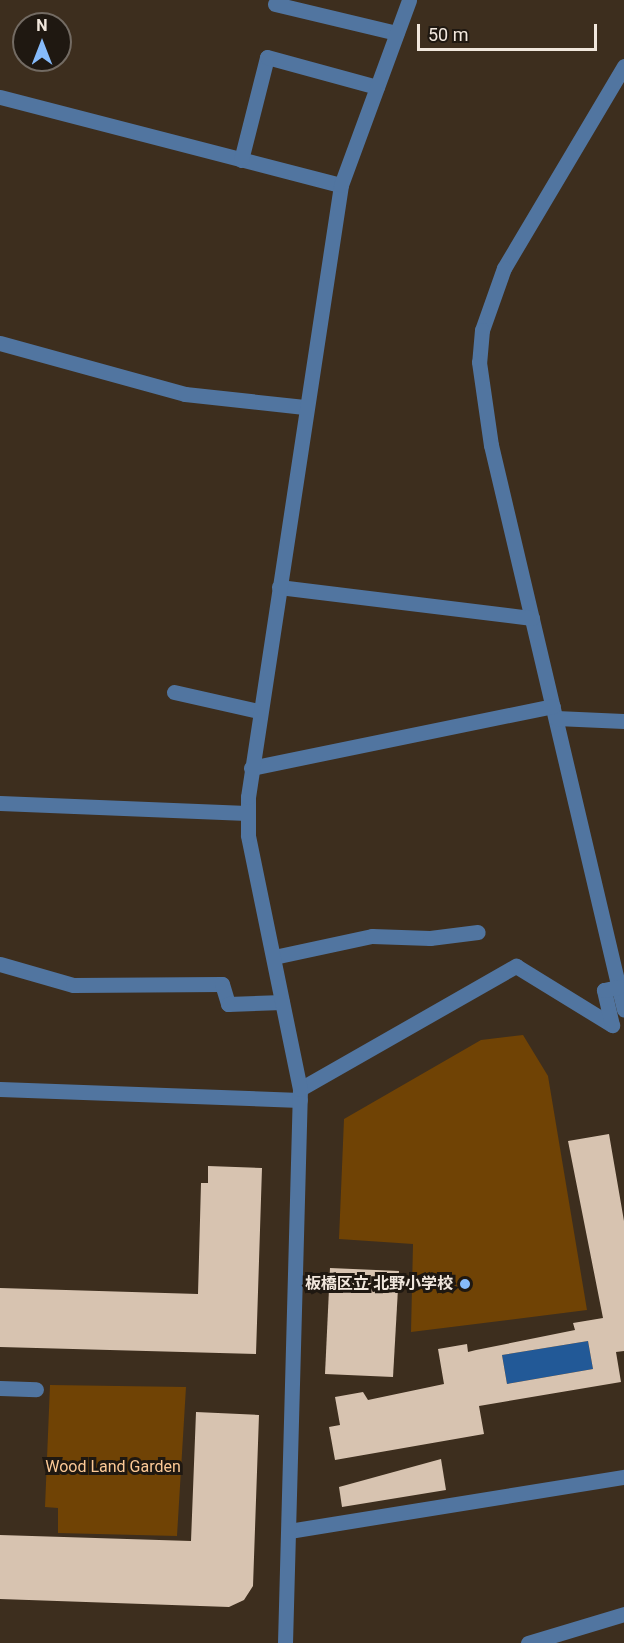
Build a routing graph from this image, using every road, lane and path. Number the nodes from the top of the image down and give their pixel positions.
1 (409, 0) edge
2 (275, 4) dead end
3 (397, 33) junction
4 (624, 66) edge
5 (376, 87) junction
6 (0, 97) edge
7 (241, 160) junction
8 (340, 185) junction
9 (0, 343) edge
10 (304, 407) junction
11 (279, 587) junction
12 (532, 618) junction
13 (174, 692) dead end
14 (258, 711) junction
15 (554, 712) junction
16 (624, 721) edge
17 (251, 768) junction
18 (0, 803) edge
19 (247, 813) junction
20 (478, 932) dead end
21 (274, 957) junction
22 (0, 964) edge
23 (618, 987) junction
24 (282, 1002) junction
25 (624, 1010) edge
26 (0, 1089) edge
27 (300, 1095) junction
28 (0, 1388) edge
29 (36, 1389) dead end
30 (624, 1477) edge
31 (289, 1531) junction
32 (624, 1614) edge
33 (285, 1643) edge
34 (528, 1643) edge

1 - 3 street
2 - 3 street
3 - 5 street
4 - 12 street
5 - 7 street
5 - 8 street
6 - 7 street
7 - 8 street
8 - 10 street
9 - 10 street
10 - 11 street
11 - 12 street
11 - 14 street
12 - 15 street
13 - 14 street
14 - 17 street
15 - 16 street
15 - 17 street
15 - 23 street
17 - 19 street
18 - 19 street
19 - 21 street
20 - 21 street
21 - 24 street
22 - 24 street
23 - 25 street
23 - 27 street
24 - 27 street
26 - 27 street
27 - 31 street
28 - 29 street
30 - 31 street
31 - 33 street
32 - 34 street

